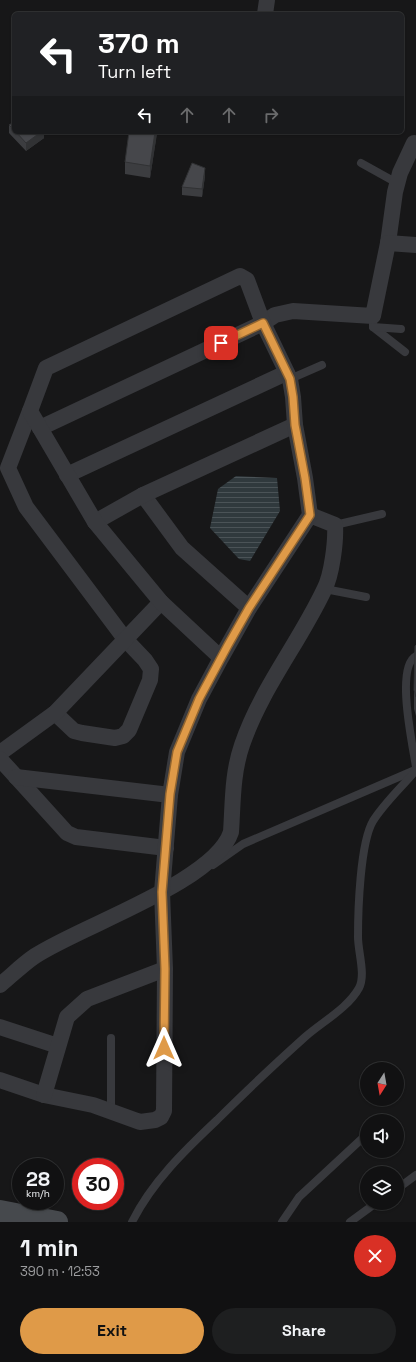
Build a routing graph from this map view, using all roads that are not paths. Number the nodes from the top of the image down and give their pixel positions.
1 (267, 0) edge
2 (265, 12) edge
3 (414, 143) dead end
4 (361, 163) dead end
5 (397, 183) junction
6 (388, 243) junction
7 (416, 245) edge
8 (373, 322) junction
9 (263, 323) junction
10 (401, 329) dead end
11 (406, 352) dead end
12 (322, 365) dead end
13 (288, 376) junction
14 (30, 412) junction
15 (295, 425) junction
16 (40, 428) junction
17 (67, 475) junction
18 (142, 495) junction
19 (382, 514) dead end
20 (310, 515) junction
21 (95, 522) junction
22 (335, 525) junction
23 (325, 589) junction
24 (366, 597) dead end
25 (161, 602) junction
26 (249, 608) junction
27 (124, 639) junction
28 (416, 656) edge
29 (221, 658) junction
30 (55, 713) junction
31 (0, 753) edge
32 (0, 759) edge
33 (416, 769) edge
34 (16, 777) junction
35 (170, 794) junction
36 (166, 848) junction
37 (202, 867) junction
38 (162, 892) junction
39 (165, 969) junction
40 (0, 985) edge
41 (0, 1027) edge
42 (111, 1038) dead end
43 (58, 1046) junction
44 (0, 1080) edge
45 (44, 1095) junction
46 (111, 1111) junction
47 (360, 1141) edge
48 (416, 1175) edge
49 (404, 1184) edge
50 (366, 1210) edge
51 (0, 1211) edge
52 (57, 1222) edge
53 (132, 1222) edge
54 (282, 1222) edge
55 (350, 1222) edge

1 - 2 street
3 - 5 street
4 - 5 lane
5 - 6 street
6 - 7 street
6 - 8 street
8 - 9 street
8 - 10 lane
8 - 11 lane
9 - 13 street
9 - 14 street
9 - 16 street
12 - 13 lane
13 - 15 street
13 - 17 street
14 - 16 street
14 - 27 street
15 - 18 street
15 - 20 street
16 - 17 street
17 - 21 street
18 - 21 street
18 - 26 street
19 - 22 lane
20 - 22 street
20 - 26 street
21 - 25 street
22 - 23 street
23 - 24 lane
23 - 37 street
25 - 27 street
25 - 29 street
26 - 29 street
27 - 30 street
27 - 30 street
28 - 33 lane
29 - 35 street
30 - 31 street
32 - 34 street
33 - 37 lane
33 - 53 lane
34 - 35 street
34 - 36 street
35 - 36 street
36 - 38 street
37 - 38 street
38 - 39 street
38 - 40 street
39 - 43 street
39 - 46 street
41 - 43 street
42 - 46 lane
43 - 45 street
44 - 45 street
45 - 46 street
47 - 54 lane
48 - 49 lane
50 - 55 lane
51 - 52 main road

